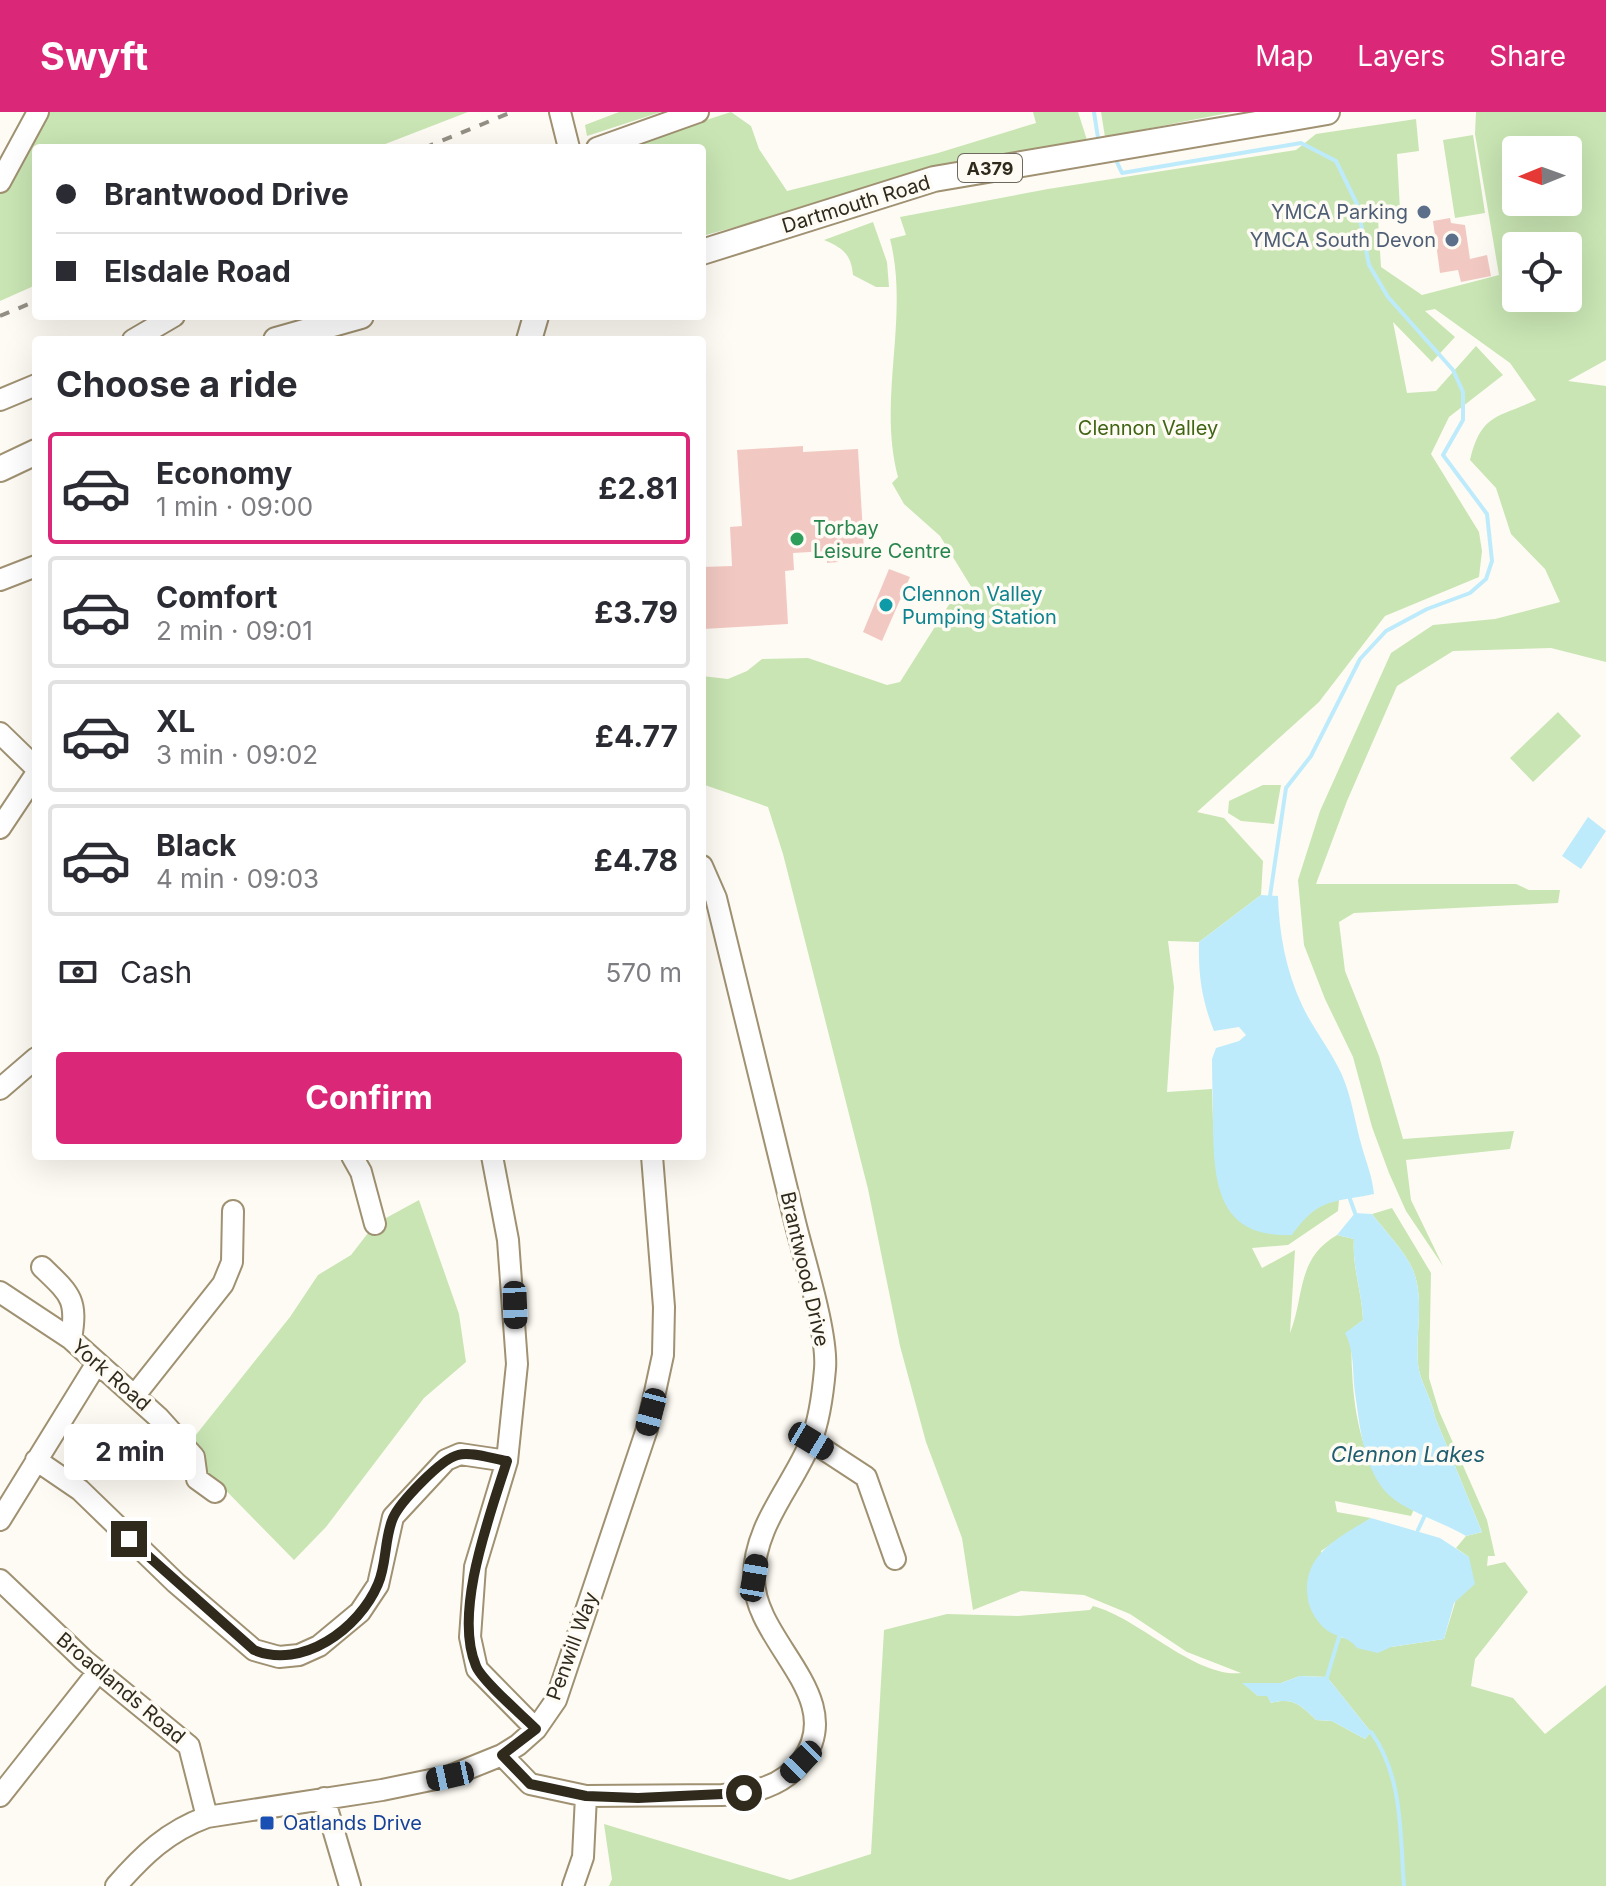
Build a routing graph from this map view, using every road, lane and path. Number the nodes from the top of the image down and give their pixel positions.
1 (38, 112) edge
2 (560, 112) edge
3 (698, 112) edge
4 (1327, 112) edge
5 (567, 141) edge
6 (608, 144) edge
7 (0, 182) edge
8 (706, 251) edge
9 (347, 320) edge
10 (290, 336) edge
11 (32, 387) edge
12 (0, 400) edge
13 (32, 454) edge
14 (0, 469) edge
15 (32, 568) edge
16 (0, 580) edge
17 (0, 733) edge
18 (32, 767) edge
19 (32, 777) edge
20 (0, 828) edge
21 (706, 875) edge
22 (32, 1061) edge
23 (0, 1089) edge
24 (354, 1160) edge
25 (493, 1160) edge
26 (652, 1160) edge
27 (233, 1211) dead end
28 (375, 1224) dead end
29 (42, 1267) dead end
30 (0, 1292) edge
31 (71, 1339) junction
32 (97, 1363) junction
33 (135, 1395) junction
34 (811, 1441) junction
35 (36, 1460) junction
36 (507, 1461) junction
37 (215, 1492) dead end
38 (0, 1520) edge
39 (895, 1559) dead end
40 (0, 1580) edge
41 (98, 1672) junction
42 (536, 1729) junction
43 (502, 1755) junction
44 (0, 1796) edge
45 (586, 1796) junction
46 (324, 1798) junction
47 (207, 1817) junction
48 (116, 1886) edge
49 (350, 1886) edge
50 (573, 1886) edge

1 - 7 street
2 - 5 street
3 - 6 street
4 - 8 main road, Dartmouth Road / A379
9 - 10 main road
11 - 12 street
13 - 14 main road
15 - 16 street
17 - 18 street
19 - 20 street
21 - 34 street, Brantwood Drive
22 - 23 street
24 - 28 street
25 - 36 street
26 - 42 street, Penwill Way
27 - 33 street
29 - 31 street
30 - 31 street, York Road
31 - 32 street, York Road
32 - 33 street, York Road
32 - 35 street
33 - 37 street, York Road
34 - 39 street
34 - 45 street, Brantwood Drive
35 - 36 street
35 - 38 street
36 - 42 street
40 - 41 street, Broadlands Road
41 - 44 street
41 - 47 street, Broadlands Road
42 - 43 street, Penwill Way
43 - 45 street, Brantwood Drive
43 - 46 street, Penwill Way
45 - 50 street
46 - 47 street, Penwill Way
46 - 49 street
47 - 48 street, Penwill Way

